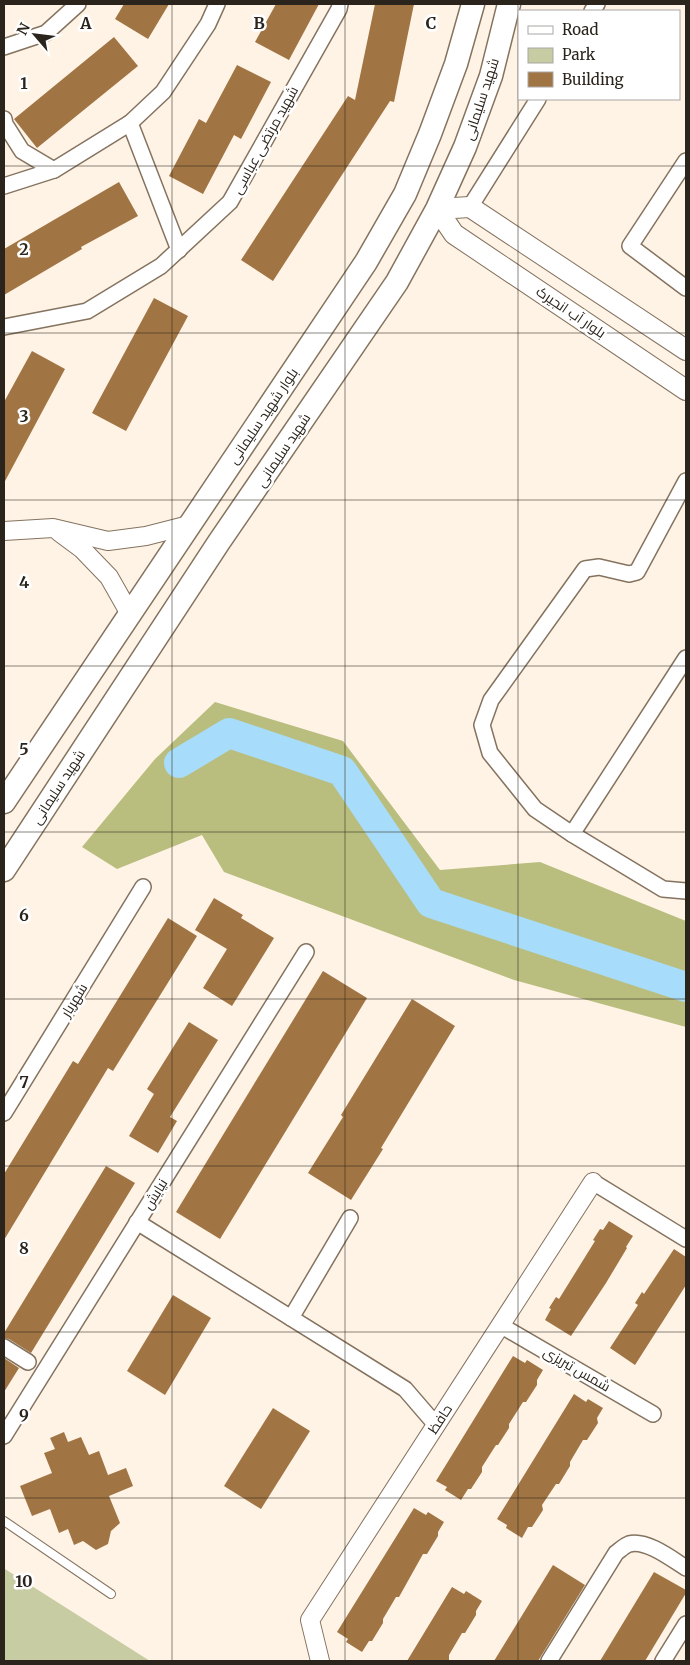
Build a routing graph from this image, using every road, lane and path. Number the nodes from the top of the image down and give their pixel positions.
1 (78, 4) edge
2 (217, 4) edge
3 (340, 4) edge
4 (472, 4) edge
5 (509, 4) edge
6 (4, 47) edge
7 (537, 100) edge
8 (4, 119) edge
9 (130, 123) junction
10 (686, 161) edge
11 (54, 170) junction
12 (4, 186) edge
13 (437, 209) junction
14 (477, 212) junction
15 (462, 239) junction
16 (179, 250) junction
17 (686, 288) edge
18 (6, 330) edge
19 (686, 350) edge
20 (686, 390) edge
21 (686, 481) edge
22 (189, 525) junction
23 (52, 528) junction
24 (4, 531) edge
25 (130, 614) junction
26 (686, 658) edge
27 (4, 802) edge
28 (572, 834) junction
29 (4, 870) edge
30 (143, 887) dead end
31 (686, 891) edge
32 (306, 952) dead end
33 (4, 1113) edge
34 (593, 1182) joint
35 (350, 1218) dead end
36 (137, 1222) junction
37 (686, 1239) edge
38 (291, 1318) junction
39 (500, 1325) junction
40 (4, 1347) edge
41 (28, 1362) dead end
42 (654, 1414) dead end
43 (436, 1425) junction
44 (4, 1436) edge
45 (4, 1521) edge
46 (686, 1568) edge
47 (111, 1594) dead end
48 (686, 1624) edge
49 (320, 1661) edge
50 (549, 1661) edge
51 (663, 1661) edge

1 - 6 street
2 - 9 street
3 - 16 street, شهید مرتضی عباسی
4 - 22 main road, بلوار شهید سلیمانی
5 - 13 main road, شهید سلیمانی
7 - 14 street
8 - 11 street
9 - 11 street
9 - 16 street
10 - 17 street
11 - 12 street
13 - 14 main road
13 - 15 main road
13 - 29 main road, شهید سلیمانی
14 - 15 main road
14 - 19 main road
15 - 20 main road, بلوار آب انجیرک
16 - 18 street, شهید مرتضی عباسی
21 - 28 street
22 - 23 street
22 - 25 main road, بلوار شهید سلیمانی
23 - 24 street
23 - 25 street
25 - 27 main road, بلوار شهید سلیمانی
26 - 28 street
28 - 31 street
30 - 33 street, شهریار
32 - 36 street, نیایش
34 - 37 street
34 - 39 street, حافظ
35 - 38 street
36 - 38 street
36 - 44 street, نیایش
38 - 43 street
39 - 42 street, شمس تبریزی
39 - 43 street, حافظ
40 - 41 street
43 - 49 street, حافظ
45 - 47 lane
46 - 50 street
48 - 51 street

